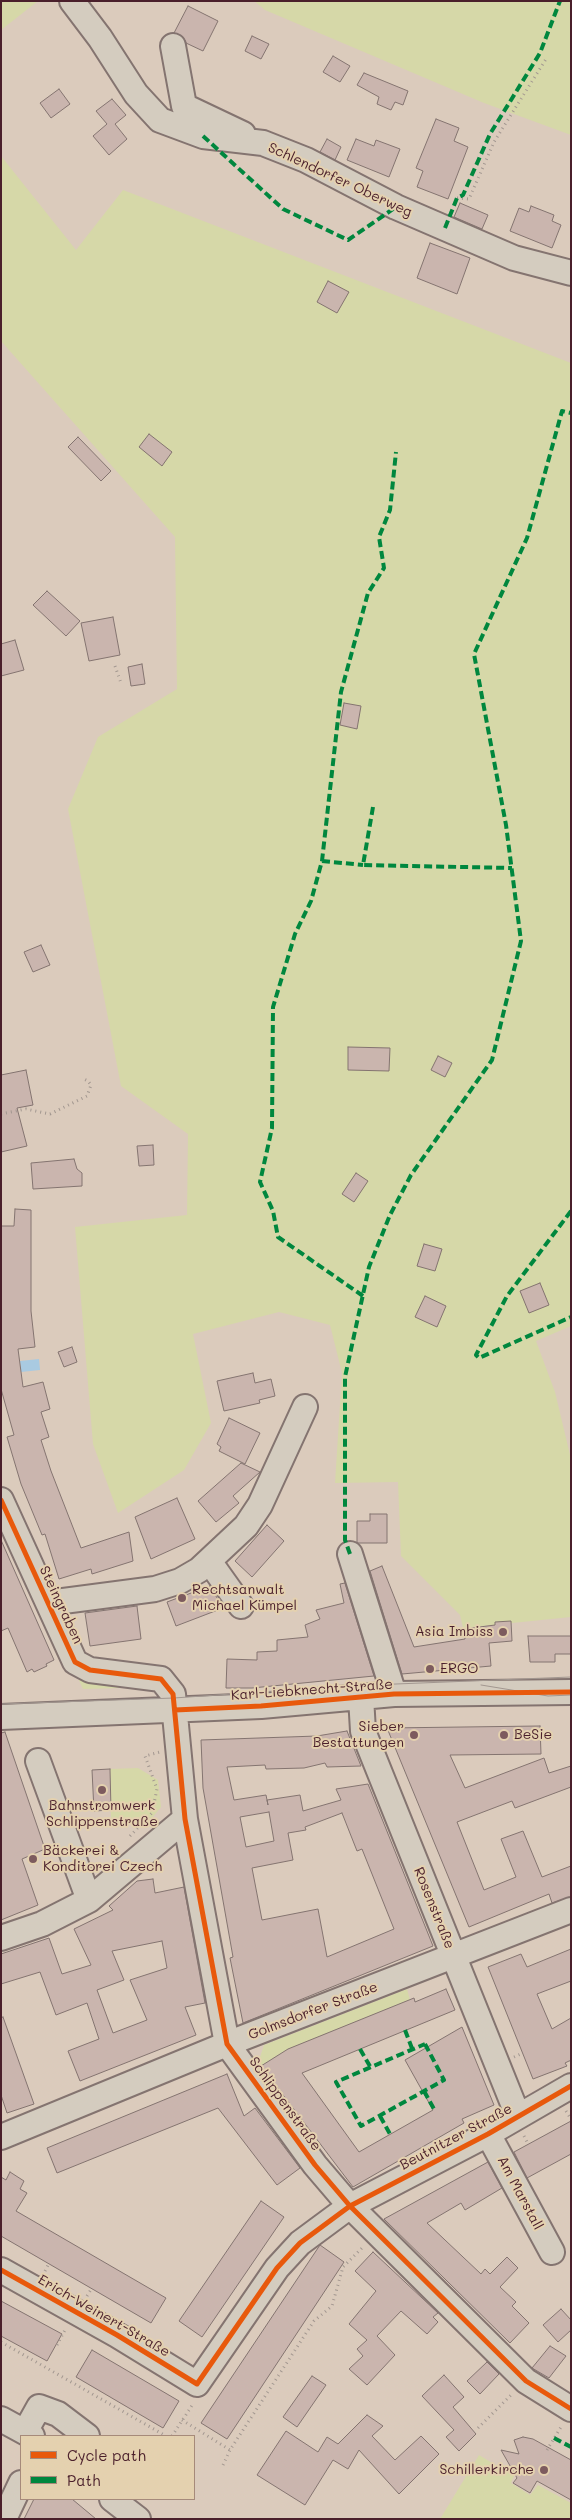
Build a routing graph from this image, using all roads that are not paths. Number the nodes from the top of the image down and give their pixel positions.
1 (72, 1) edge
2 (172, 46) dead end
3 (263, 143) junction
4 (571, 273) edge
5 (305, 1407) dead end
6 (1, 1500) edge
7 (350, 1554) dead end
8 (209, 1561) junction
9 (48, 1603) junction
10 (241, 1606) dead end
11 (571, 1692) edge
12 (394, 1694) junction
13 (361, 1697) junction
14 (174, 1710) junction
15 (1, 1717) edge
16 (38, 1761) dead end
17 (185, 1819) junction
18 (89, 1900) junction
19 (571, 1910) edge
20 (1, 1938) edge
21 (454, 1957) junction
22 (228, 2044) junction
23 (571, 2086) edge
24 (518, 2116) junction
25 (488, 2134) junction
26 (1, 2137) edge
27 (350, 2206) junction
28 (552, 2252) dead end
29 (1, 2270) edge
30 (571, 2409) edge
31 (1, 2418) edge
32 (29, 2434) edge
33 (86, 2435) edge
34 (20, 2485) edge
35 (4, 2519) edge

1 - 3 street, Schlendorfer Oberweg
2 - 3 street
3 - 4 street, Schlendorfer Oberweg
5 - 8 street
6 - 9 street, Steingraben
7 - 12 street
8 - 9 street
8 - 10 street
9 - 14 street, Steingraben
11 - 12 street, Karl-Liebknecht-Straße
12 - 13 street, Karl-Liebknecht-Straße
13 - 14 street, Karl-Liebknecht-Straße
13 - 21 street, Rosenstraße
14 - 15 street, Karl-Liebknecht-Straße
14 - 17 street, Schlippenstraße
16 - 18 street
17 - 18 street
17 - 22 street, Schlippenstraße
18 - 20 street
19 - 21 street, Golmsdorfer Straße
21 - 22 street, Golmsdorfer Straße
21 - 24 street, Rosenstraße
22 - 26 street, Golmsdorfer Straße
22 - 27 street, Schlippenstraße
23 - 24 street, Beutnitzer Straße
24 - 25 street, Beutnitzer Straße
25 - 27 street, Beutnitzer Straße
25 - 28 street, Am Marstall
27 - 29 street, Erich-Weinert-Straße
27 - 30 street, Schlippenstraße
31 - 32 street
32 - 33 street
34 - 35 street

